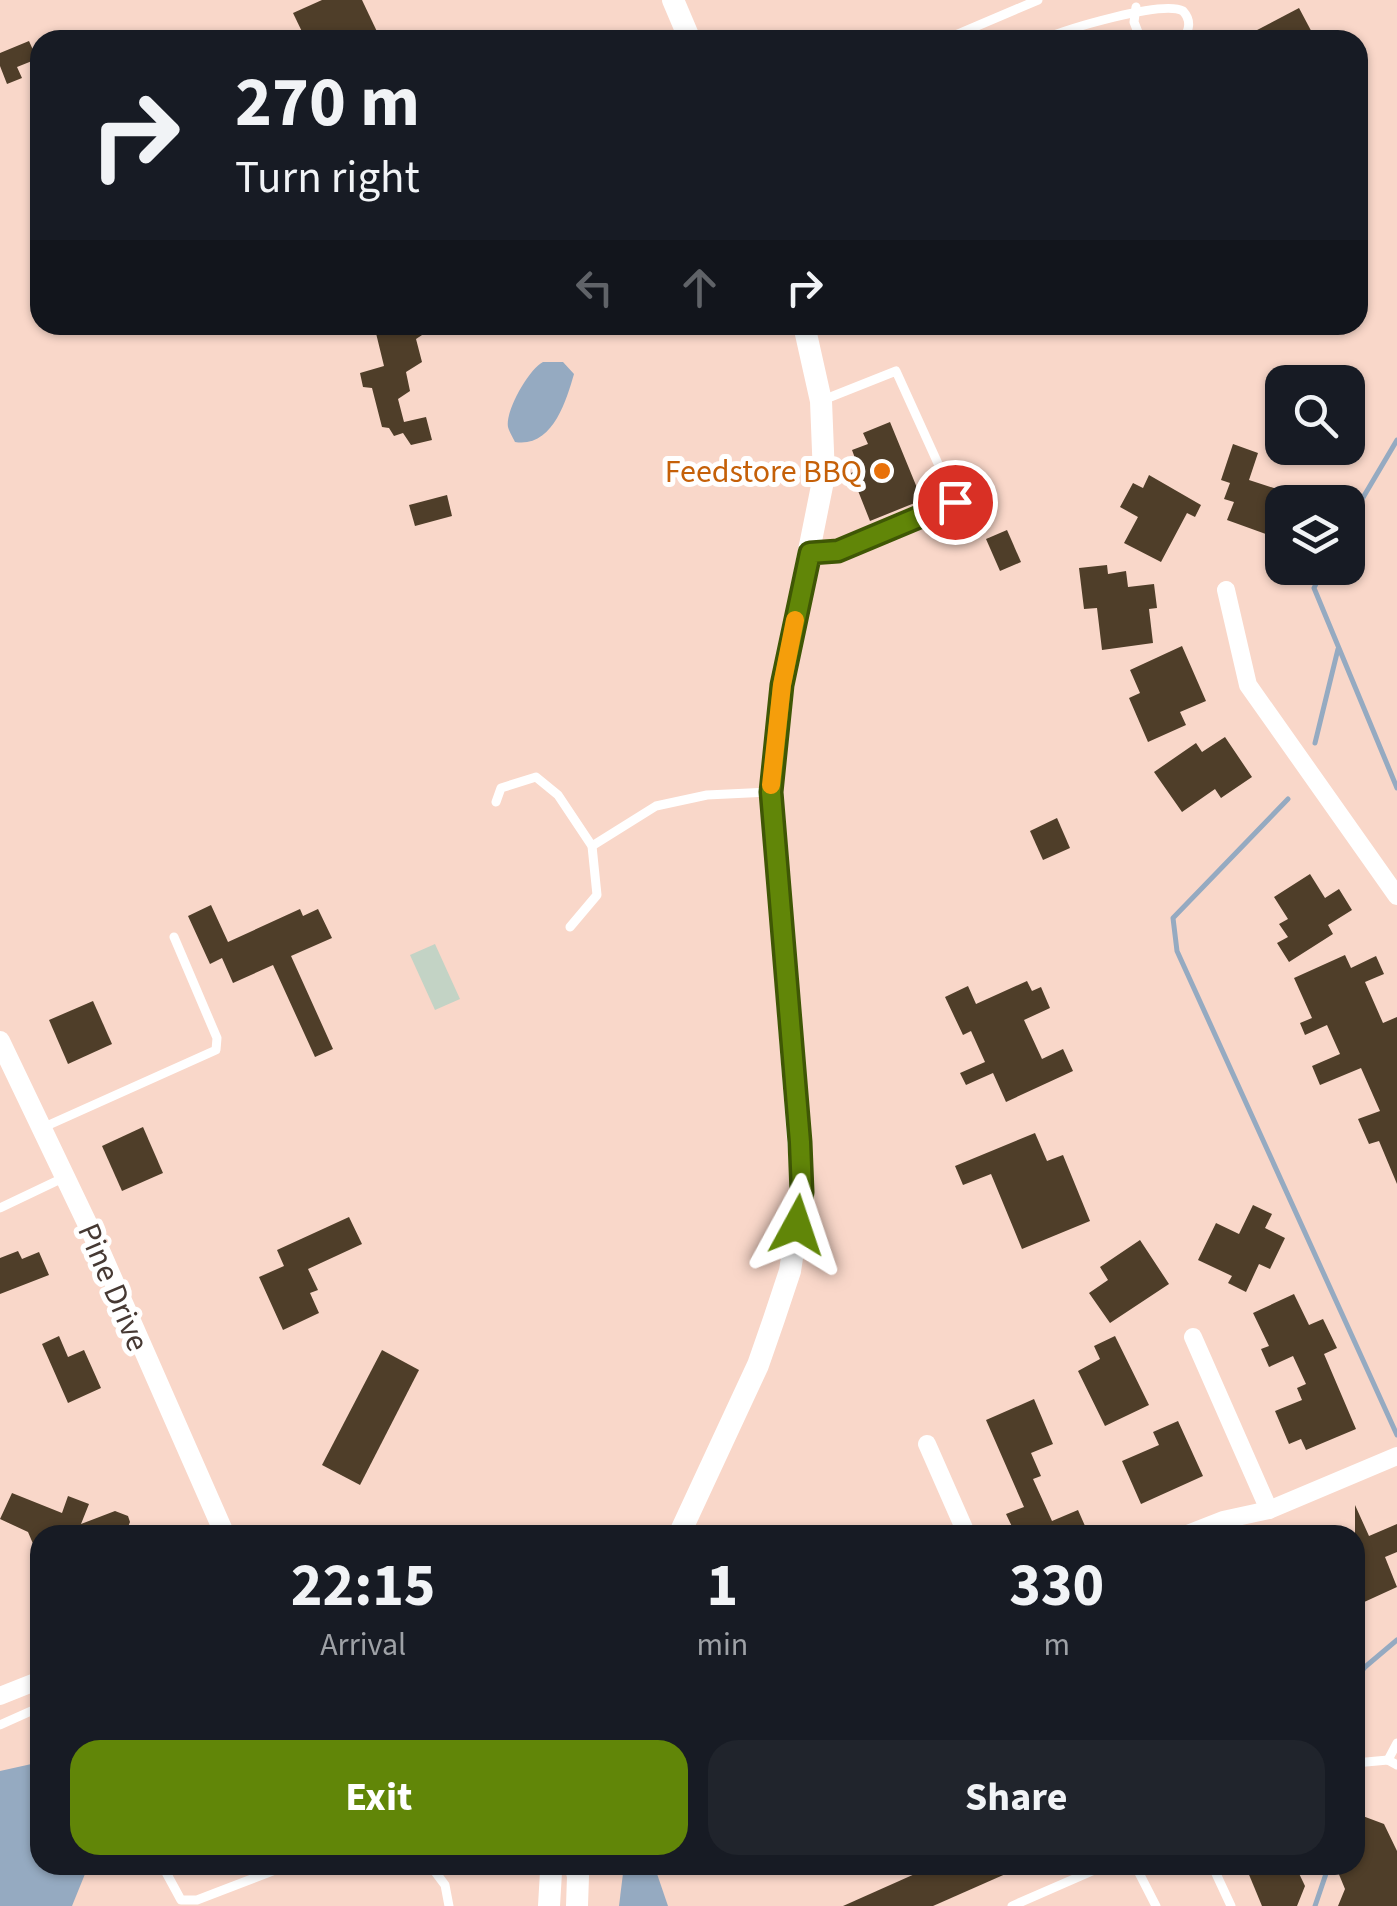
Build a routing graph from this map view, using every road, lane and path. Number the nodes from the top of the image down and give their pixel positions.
1 (673, 0) edge
2 (1038, 0) edge
3 (1136, 8) junction
4 (686, 30) edge
5 (968, 30) edge
6 (1064, 30) edge
7 (1137, 30) edge
8 (1187, 30) edge
9 (806, 335) edge
10 (821, 401) junction
11 (810, 553) junction
12 (1226, 590) dead end
13 (771, 792) junction
14 (496, 802) dead end
15 (592, 846) junction
16 (1397, 896) edge
17 (570, 928) dead end
18 (174, 938) dead end
19 (0, 1041) edge
20 (42, 1128) junction
21 (65, 1177) junction
22 (0, 1208) edge
23 (1193, 1337) dead end
24 (927, 1444) dead end
25 (1397, 1456) edge
26 (1269, 1510) junction
27 (221, 1525) edge
28 (684, 1525) edge
29 (963, 1525) edge
30 (1210, 1525) edge
31 (30, 1684) edge
32 (0, 1696) edge
33 (30, 1711) edge
34 (0, 1724) edge
35 (1397, 1743) edge
36 (1392, 1762) edge
37 (1365, 1764) edge
38 (167, 1875) edge
39 (262, 1875) edge
40 (438, 1875) edge
41 (553, 1875) edge
42 (578, 1875) edge
43 (1083, 1875) edge
44 (1140, 1875) edge
45 (1217, 1875) edge
46 (450, 1906) edge
47 (548, 1906) edge
48 (577, 1906) edge
49 (1012, 1906) edge
50 (1156, 1906) edge
51 (1231, 1906) edge

1 - 4 main road
2 - 5 lane
3 - 6 lane
3 - 7 lane
3 - 8 lane
9 - 10 main road
10 - 11 main road
10 - 11 lane
11 - 13 main road
12 - 16 street
13 - 15 lane
13 - 28 main road
14 - 15 lane
15 - 17 lane
18 - 20 lane
19 - 20 street, Pine Drive
20 - 21 street, Pine Drive
21 - 22 lane
21 - 27 street, Pine Drive
23 - 26 street
24 - 29 street
25 - 26 street
26 - 30 street
31 - 32 street
33 - 34 lane
35 - 36 lane
36 - 37 lane
38 - 39 lane
40 - 46 lane
41 - 47 main road
42 - 48 main road
43 - 49 lane
44 - 50 lane
45 - 51 lane

